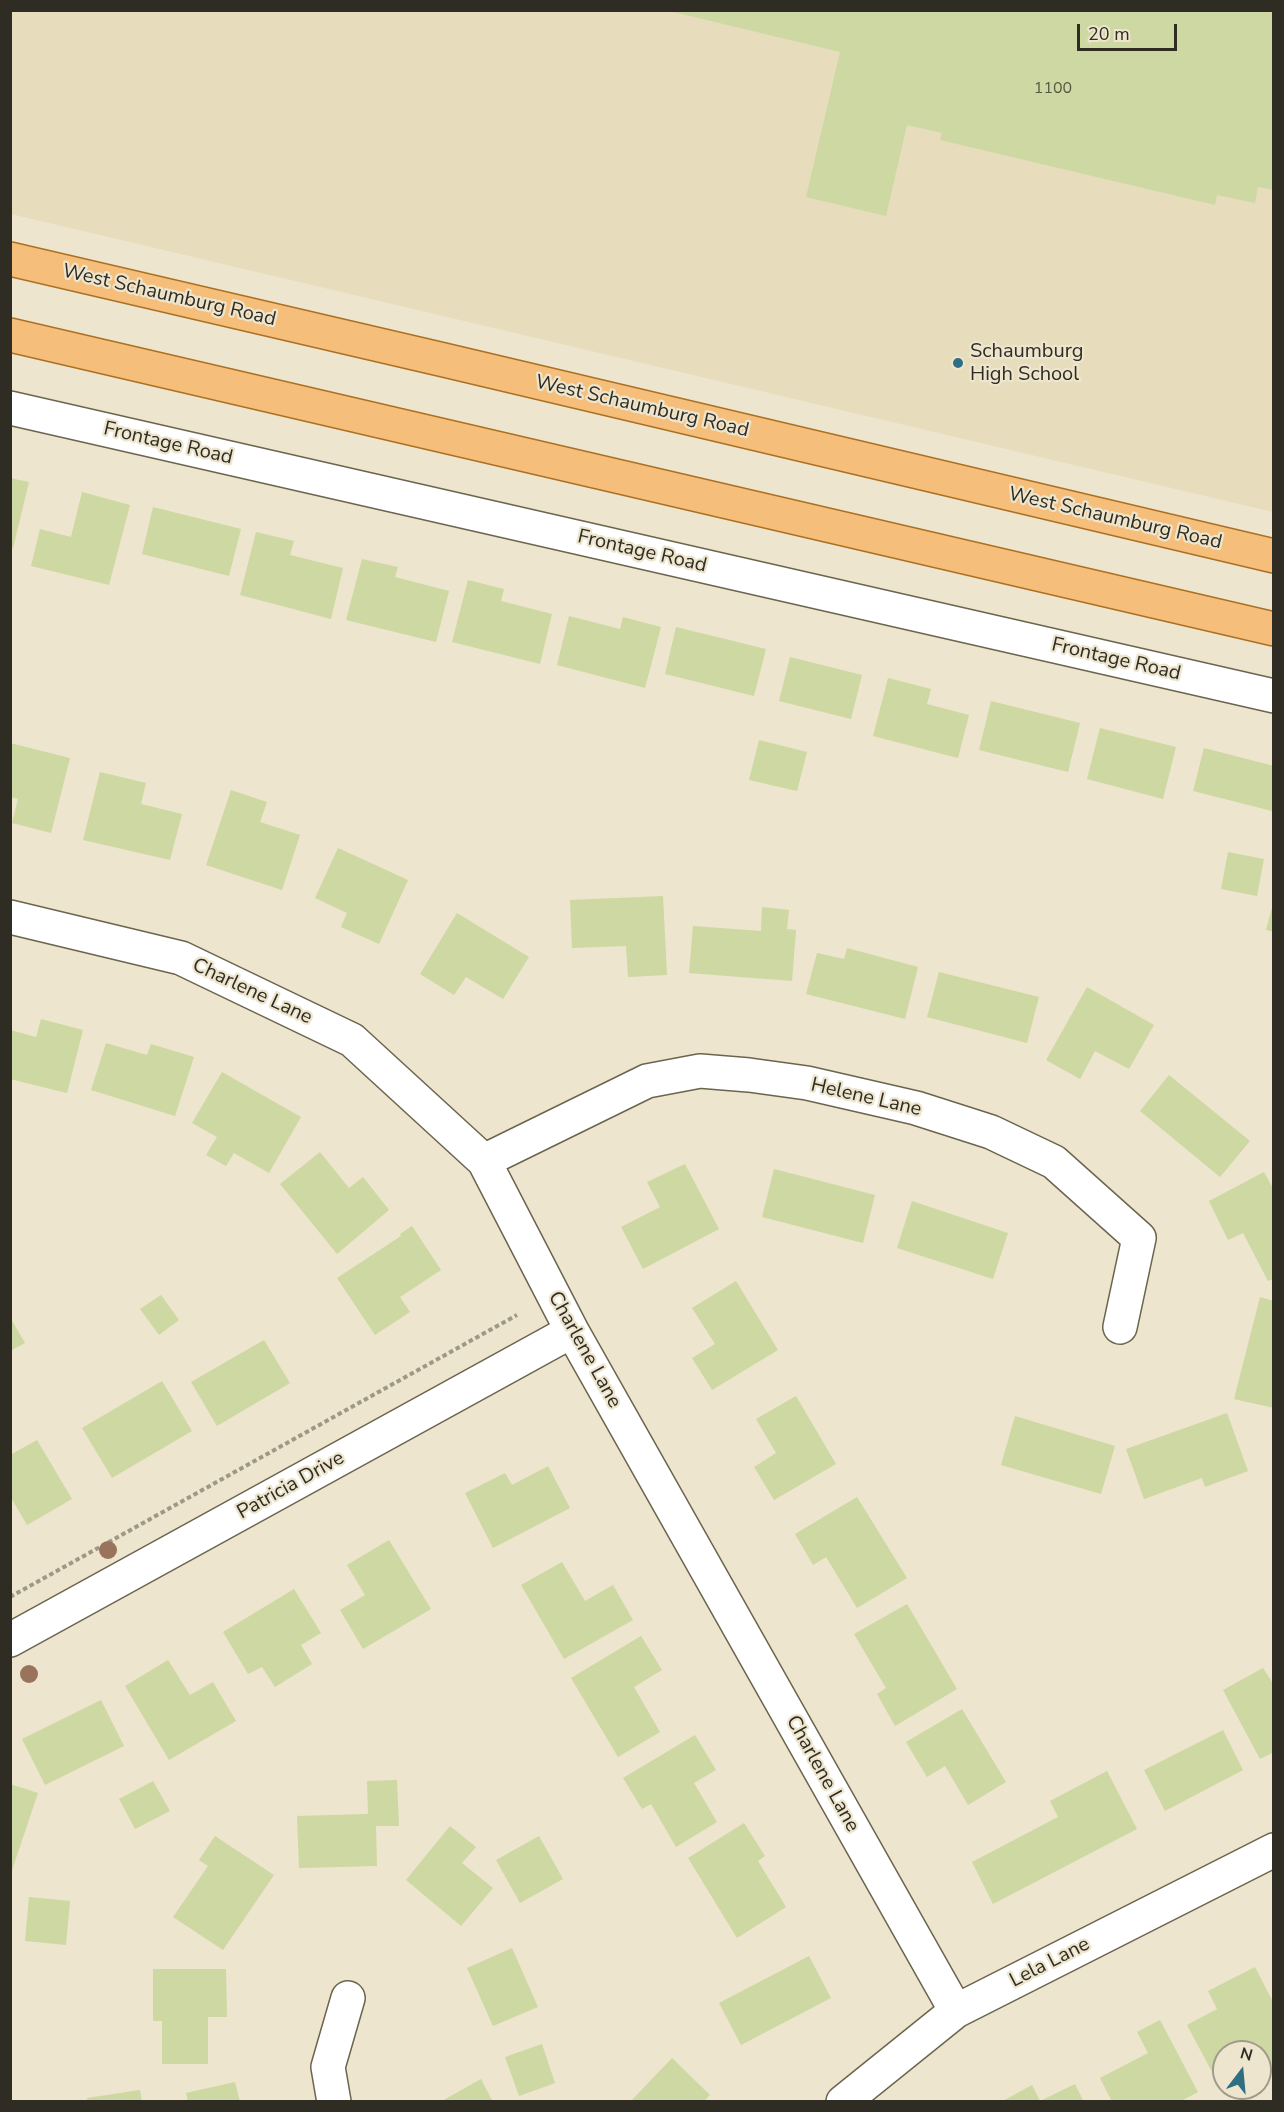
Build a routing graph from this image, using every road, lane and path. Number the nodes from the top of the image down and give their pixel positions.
1 (10, 259) edge
2 (10, 335) edge
3 (10, 408) edge
4 (1274, 556) edge
5 (1274, 629) edge
6 (1274, 696) edge
7 (10, 917) edge
8 (484, 1161) junction
9 (517, 1315) dead end
10 (1120, 1328) dead end
11 (572, 1331) junction
12 (10, 1597) edge
13 (10, 1640) edge
14 (1274, 1850) edge
15 (348, 1998) dead end
16 (956, 2011) junction
17 (334, 2102) edge
18 (843, 2102) edge

1 - 4 main road, West Schaumburg Road
2 - 5 main road
3 - 6 street, Frontage Road
7 - 8 street, Charlene Lane
8 - 10 street, Helene Lane
8 - 11 street, Charlene Lane
9 - 12 path
11 - 13 street, Patricia Drive
11 - 16 street, Charlene Lane
14 - 16 street, Lela Lane
15 - 17 street
16 - 18 street, Lela Lane

